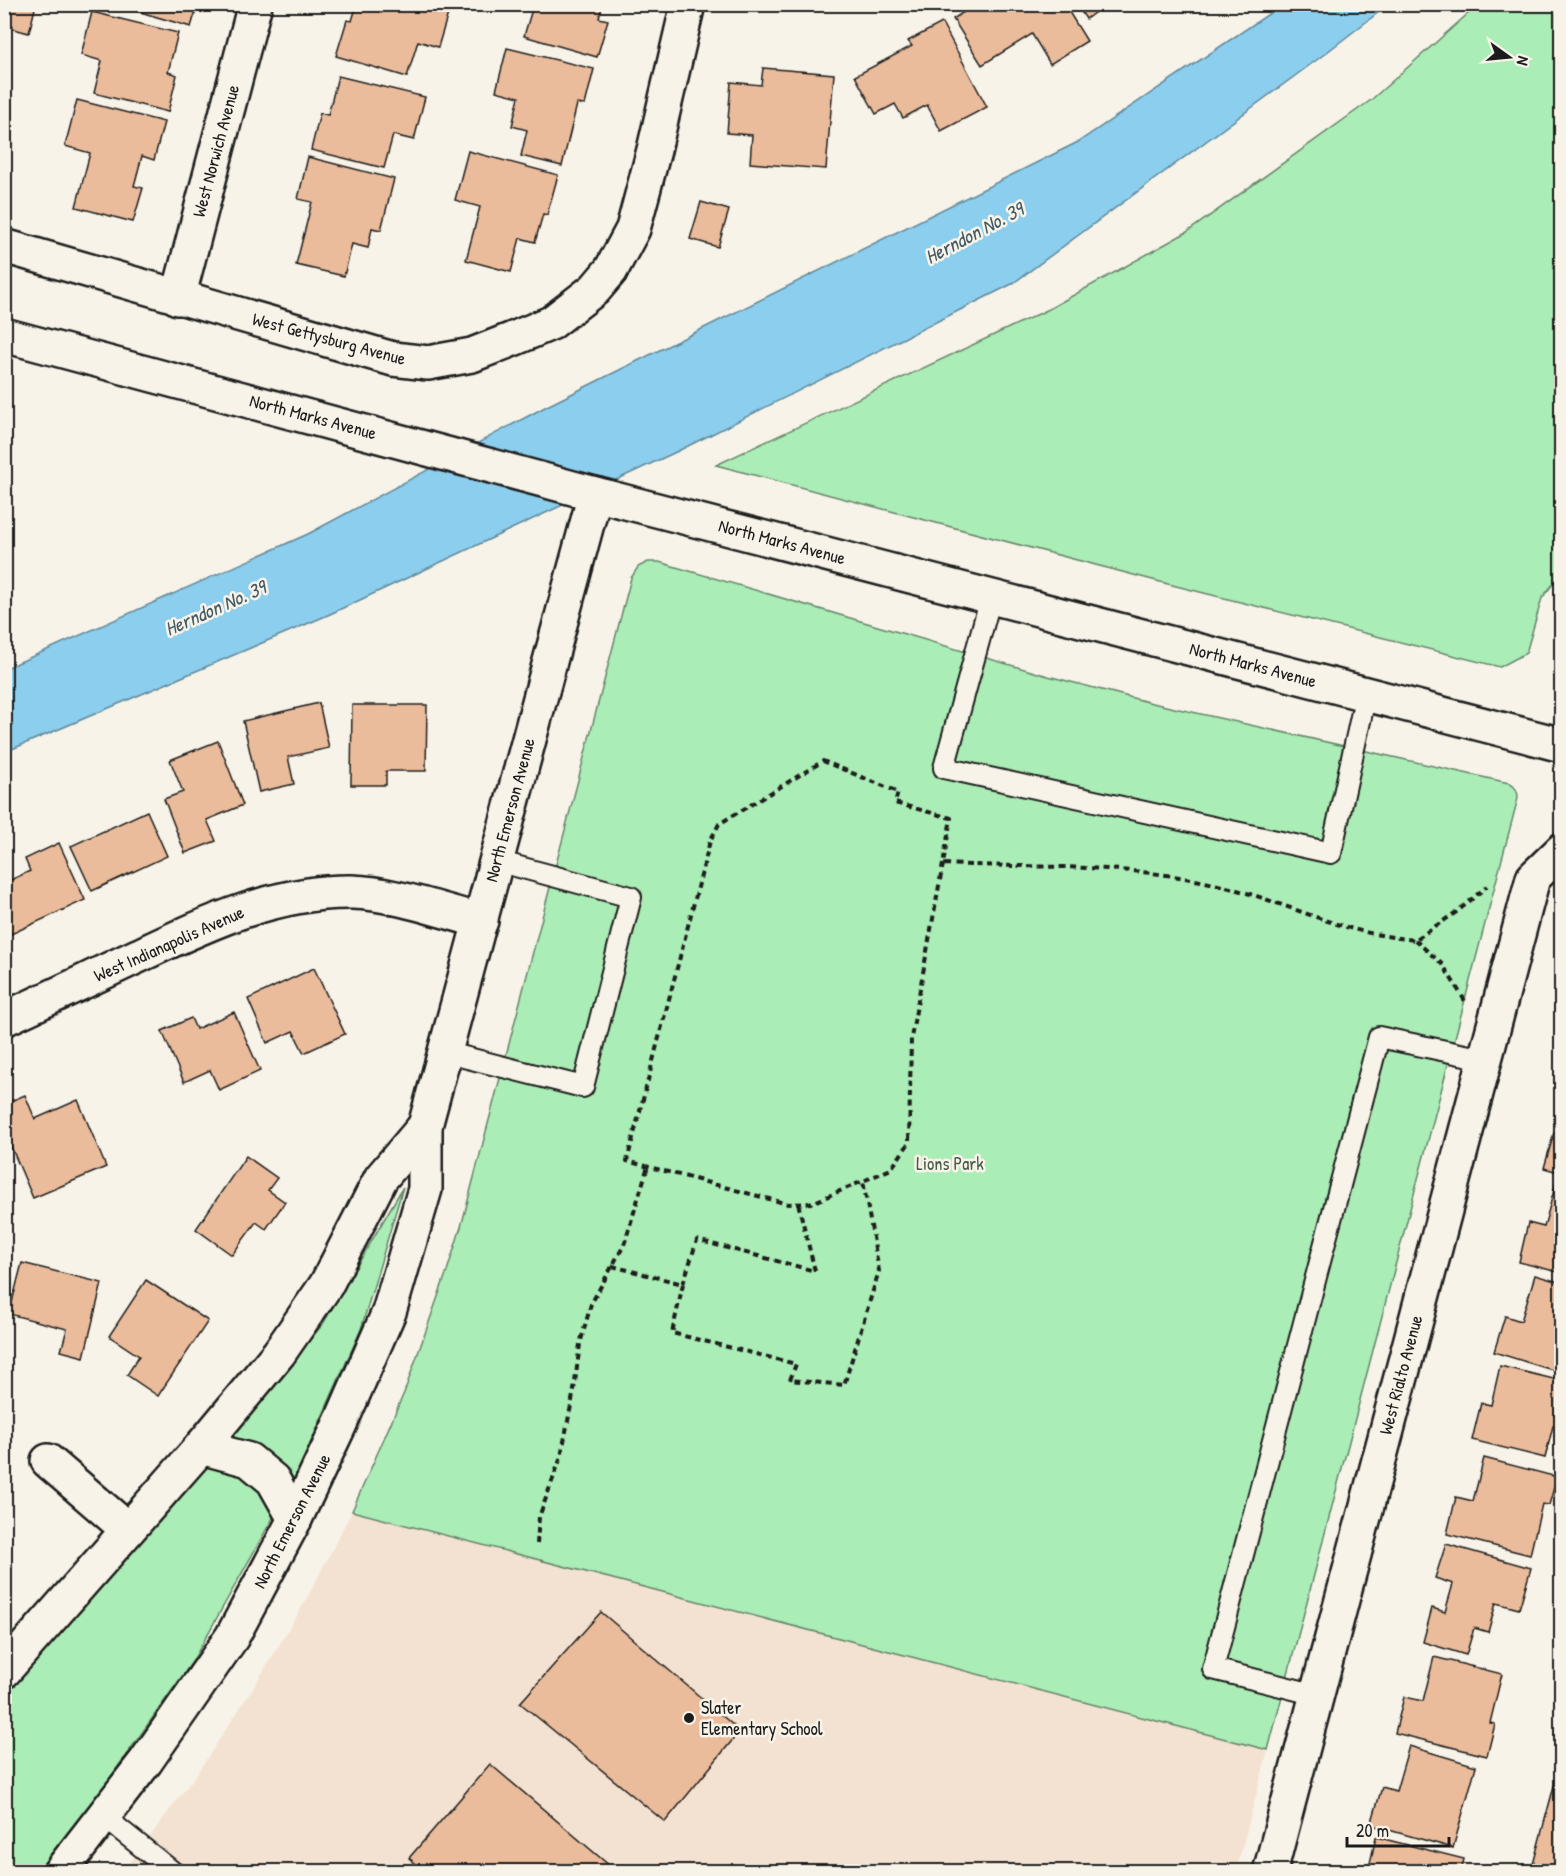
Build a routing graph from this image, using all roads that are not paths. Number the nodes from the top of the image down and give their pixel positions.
1 (255, 4) edge
2 (688, 4) edge
3 (4, 246) edge
4 (178, 298) junction
5 (4, 335) edge
6 (595, 494) junction
7 (991, 597) junction
8 (1366, 694) junction
9 (1562, 745) edge
10 (1562, 849) edge
11 (497, 861) junction
12 (481, 921) junction
13 (4, 1019) edge
14 (444, 1052) junction
15 (1485, 1059) junction
16 (425, 1126) junction
17 (201, 1446) junction
18 (48, 1461) dead end
19 (295, 1520) junction
20 (127, 1529) junction
21 (4, 1671) edge
22 (1317, 1695) junction
23 (103, 1816) junction
24 (60, 1872) edge
25 (173, 1872) edge
26 (1270, 1872) edge

1 - 4 street, West Norwich Avenue
2 - 4 street, West Gettysburg Avenue
3 - 4 street, West Gettysburg Avenue
5 - 6 street, North Marks Avenue
6 - 7 street, North Marks Avenue
6 - 11 street, North Emerson Avenue
7 - 8 street, North Marks Avenue
7 - 8 lane
8 - 9 street, North Marks Avenue
10 - 15 street, West Rialto Avenue
11 - 12 street, North Emerson Avenue
11 - 14 lane
12 - 13 street, West Indianapolis Avenue
12 - 14 street, North Emerson Avenue
14 - 16 street, North Emerson Avenue
15 - 22 street, West Rialto Avenue
15 - 22 lane
16 - 17 street, North Emerson Avenue
16 - 19 street, North Emerson Avenue
17 - 19 street
17 - 20 street, North Emerson Avenue
18 - 20 street
19 - 23 street, North Emerson Avenue
20 - 21 street, North Emerson Avenue
22 - 26 street, West Rialto Avenue
23 - 24 street, North Emerson Avenue
23 - 25 lane

